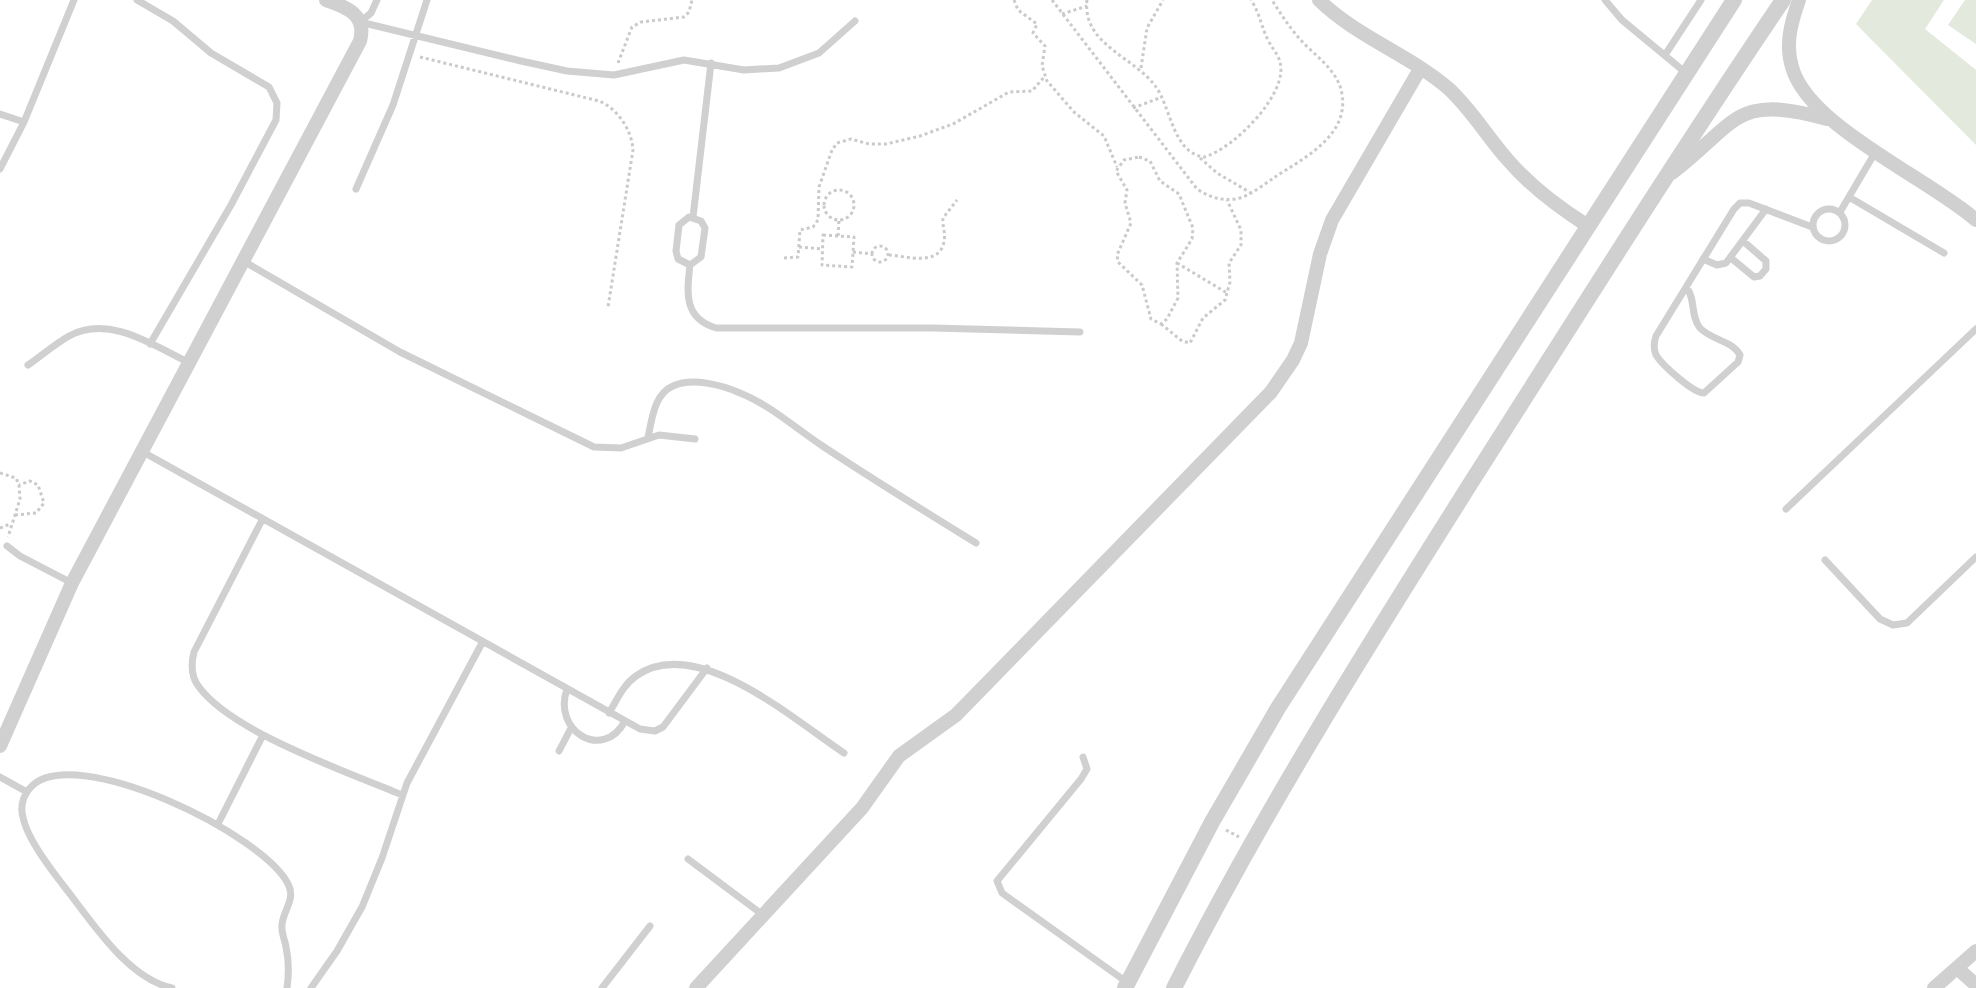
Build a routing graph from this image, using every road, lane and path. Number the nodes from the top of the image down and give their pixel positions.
1 (74, 0) edge
2 (137, 0) edge
3 (327, 0) edge
4 (377, 0) edge
5 (427, 0) edge
6 (692, 0) edge
7 (1014, 0) edge
8 (1052, 0) edge
9 (1087, 0) edge
10 (1163, 0) edge
11 (1251, 0) edge
12 (1272, 0) edge
13 (1319, 0) edge
14 (1701, 0) edge
15 (1734, 0) edge
16 (1783, 0) edge
17 (1798, 0) edge
18 (1609, 2) edge
19 (1087, 6) junction
20 (1062, 14) junction
21 (855, 21) dead end
22 (360, 22) junction
23 (416, 36) junction
24 (410, 55) junction
25 (1665, 55) junction
26 (711, 63) junction
27 (1141, 69) junction
28 (1420, 69) junction
29 (1686, 73) junction
30 (614, 75) junction
31 (1045, 75) junction
32 (1162, 97) junction
33 (1133, 108) junction
34 (0, 114) edge
35 (1829, 120) junction
36 (24, 122) junction
37 (1876, 151) junction
38 (1199, 156) junction
39 (1117, 167) junction
40 (0, 169) edge
41 (1663, 180) junction
42 (356, 189) dead end
43 (1251, 193) junction
44 (1849, 197) junction
45 (957, 200) dead end
46 (1227, 200) junction
47 (1766, 209) junction
48 (1840, 212) junction
49 (693, 217) junction
50 (838, 220) junction
51 (1976, 220) edge
52 (1588, 226) junction
53 (1812, 226) junction
54 (838, 236) junction
55 (1743, 241) junction
56 (799, 247) junction
57 (822, 249) junction
58 (853, 252) junction
59 (1944, 252) dead end
60 (872, 254) junction
61 (889, 255) junction
62 (784, 258) dead end
63 (1731, 258) junction
64 (1703, 259) junction
65 (244, 262) junction
66 (1177, 263) junction
67 (690, 265) junction
68 (1686, 287) junction
69 (1228, 293) junction
70 (608, 307) dead end
71 (1161, 324) junction
72 (1976, 329) edge
73 (1080, 332) dead end
74 (150, 344) junction
75 (190, 363) junction
76 (28, 365) dead end
77 (648, 437) junction
78 (694, 439) dead end
79 (143, 452) junction
80 (0, 473) edge
81 (19, 485) junction
82 (1786, 509) dead end
83 (15, 514) junction
84 (262, 520) junction
85 (12, 523) junction
86 (0, 528) edge
87 (976, 543) dead end
88 (7, 546) joint
89 (1976, 557) edge
90 (1825, 560) dead end
91 (72, 583) junction
92 (482, 643) junction
93 (707, 668) junction
94 (567, 689) junction
95 (609, 713) junction
96 (625, 721) junction
97 (571, 728) junction
98 (263, 735) junction
99 (0, 746) edge
100 (559, 751) dead end
101 (844, 753) dead end
102 (1083, 757) dead end
103 (0, 777) edge
104 (27, 792) junction
105 (402, 795) junction
106 (1212, 822) junction
107 (218, 824) junction
108 (1250, 843) junction
109 (688, 859) dead end
110 (763, 915) junction
111 (650, 926) dead end
112 (1976, 951) edge
113 (1957, 968) junction
114 (1976, 985) edge
115 (1127, 986) edge
116 (172, 988) edge
117 (287, 988) edge
118 (311, 988) edge
119 (602, 988) edge
120 (696, 988) edge
121 (1174, 988) edge
122 (1934, 988) edge

1 - 36 lane
2 - 74 lane
3 - 22 street
4 - 22 lane
5 - 23 lane
6 - 30 path
7 - 31 path
8 - 20 path
9 - 19 path
10 - 27 path
11 - 38 path
12 - 43 path
13 - 28 street
14 - 25 lane
15 - 29 street
16 - 41 street
17 - 35 street
18 - 25 lane
19 - 20 path
19 - 27 path
20 - 33 path
21 - 26 lane
22 - 23 lane
22 - 65 street
23 - 24 lane
23 - 30 lane
24 - 42 lane
24 - 70 path
25 - 29 lane
26 - 30 lane
26 - 49 lane
27 - 32 path
28 - 52 street
28 - 110 street
29 - 52 street
31 - 39 path
31 - 56 path
32 - 33 path
32 - 38 path
33 - 46 path
34 - 36 lane
35 - 37 street
35 - 41 street
36 - 40 lane
37 - 44 lane
37 - 51 street
38 - 43 path
39 - 66 path
39 - 71 path
41 - 108 street
43 - 46 path
44 - 48 lane
44 - 59 lane
45 - 61 path
46 - 69 path
47 - 53 lane
47 - 55 lane
47 - 64 lane
48 - 53 lane
48 - 53 lane
49 - 67 lane
49 - 67 lane
50 - 50 path
50 - 54 path
52 - 106 street
54 - 57 path
54 - 58 path
55 - 63 lane
55 - 63 lane
56 - 57 path
56 - 62 path
57 - 58 path
58 - 60 path
60 - 61 path
60 - 61 path
63 - 64 lane
64 - 68 lane
65 - 75 street
65 - 77 lane
66 - 69 path
66 - 71 path
67 - 73 lane
68 - 68 lane
69 - 71 path
72 - 82 lane
74 - 75 lane
74 - 76 lane
75 - 79 street
77 - 78 lane
77 - 87 lane
79 - 84 lane
79 - 91 street
80 - 81 path
81 - 83 path
81 - 83 path
83 - 85 path
84 - 92 lane
84 - 98 lane
85 - 86 path
85 - 88 path
88 - 91 lane
89 - 90 lane
91 - 99 street
92 - 94 lane
92 - 105 lane
93 - 95 lane
93 - 96 lane
93 - 101 lane
94 - 95 lane
94 - 97 lane
95 - 96 lane
96 - 97 lane
97 - 100 lane
98 - 105 lane
98 - 107 lane
102 - 115 lane
103 - 104 lane
104 - 107 lane
104 - 116 lane
105 - 118 lane
106 - 108 path
106 - 115 street
107 - 117 lane
108 - 121 street
109 - 110 lane
110 - 120 street
111 - 119 lane
112 - 113 street
113 - 114 street
113 - 122 street

